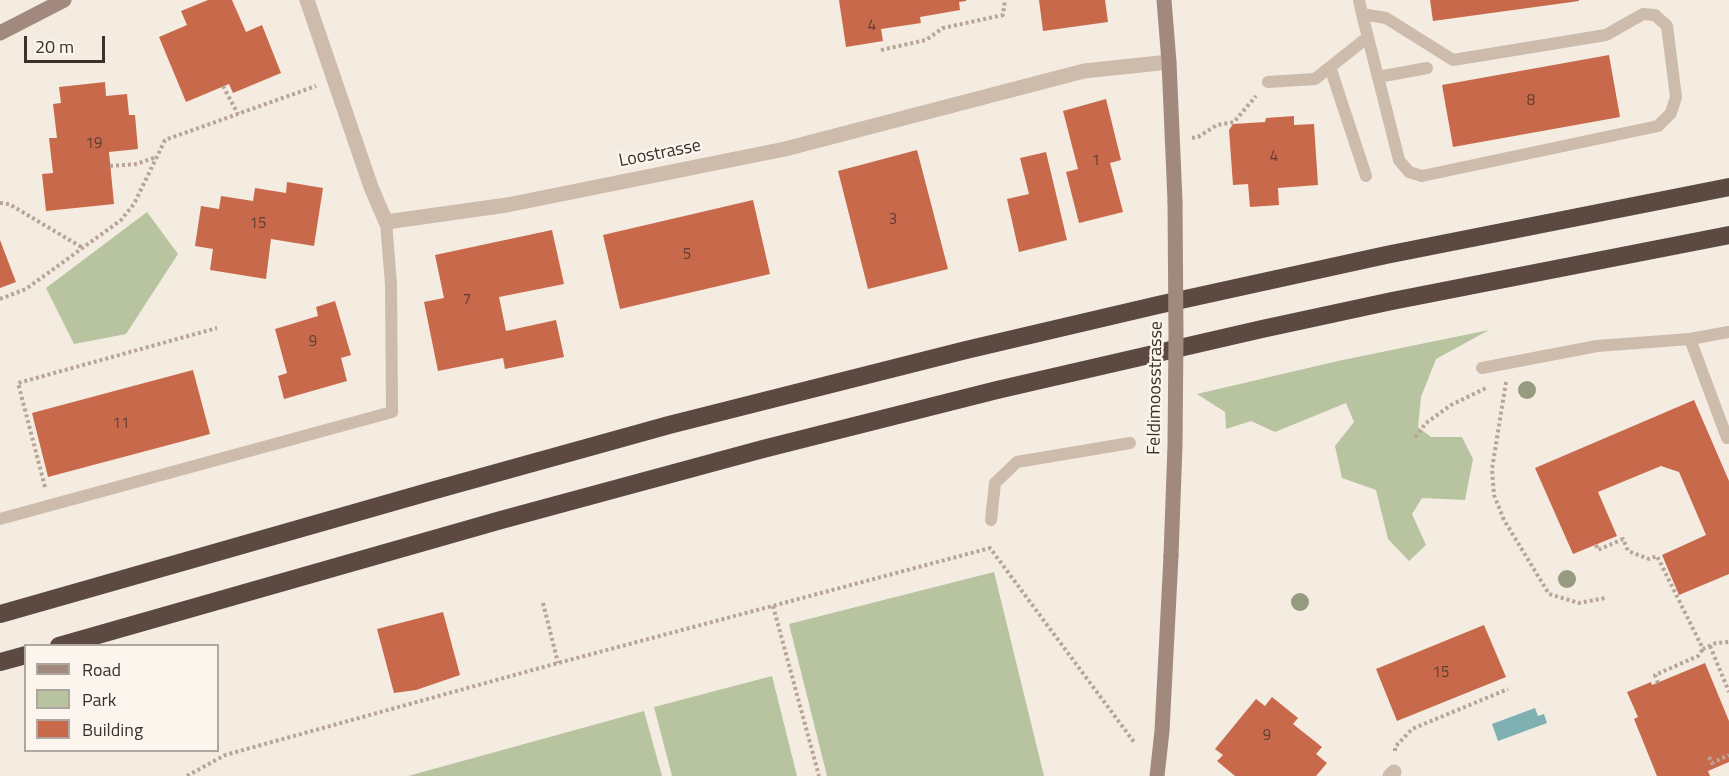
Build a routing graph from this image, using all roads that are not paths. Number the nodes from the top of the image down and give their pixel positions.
1 (64, 0) edge
2 (307, 0) edge
3 (1164, 0) edge
4 (1359, 0) edge
5 (1362, 14) junction
6 (0, 33) edge
7 (1368, 37) junction
8 (1169, 62) junction
9 (1330, 67) junction
10 (1427, 68) dead end
11 (1378, 77) junction
12 (1268, 82) road end
13 (1366, 176) dead end
14 (1729, 187) edge
15 (386, 222) junction
16 (1729, 235) edge
17 (1729, 332) edge
18 (1690, 339) junction
19 (1482, 368) dead end
20 (1727, 438) dead end
21 (1130, 443) dead end
22 (0, 519) edge
23 (991, 520) dead end
24 (0, 614) edge
25 (63, 644) edge
26 (24, 656) edge
27 (0, 662) edge
28 (1157, 776) edge

1 - 6 main road
2 - 15 street
3 - 8 main road, Feldimoosstrasse
4 - 5 lane
5 - 7 lane
5 - 11 lane
7 - 9 lane
7 - 11 lane
8 - 15 street, Loostrasse
8 - 28 main road, Feldimoosstrasse, bridge
9 - 12 lane
9 - 13 lane
10 - 11 lane
14 - 24 highway
15 - 22 lane
16 - 25 highway
17 - 18 lane
18 - 19 lane
18 - 20 lane
21 - 23 lane
26 - 27 highway

